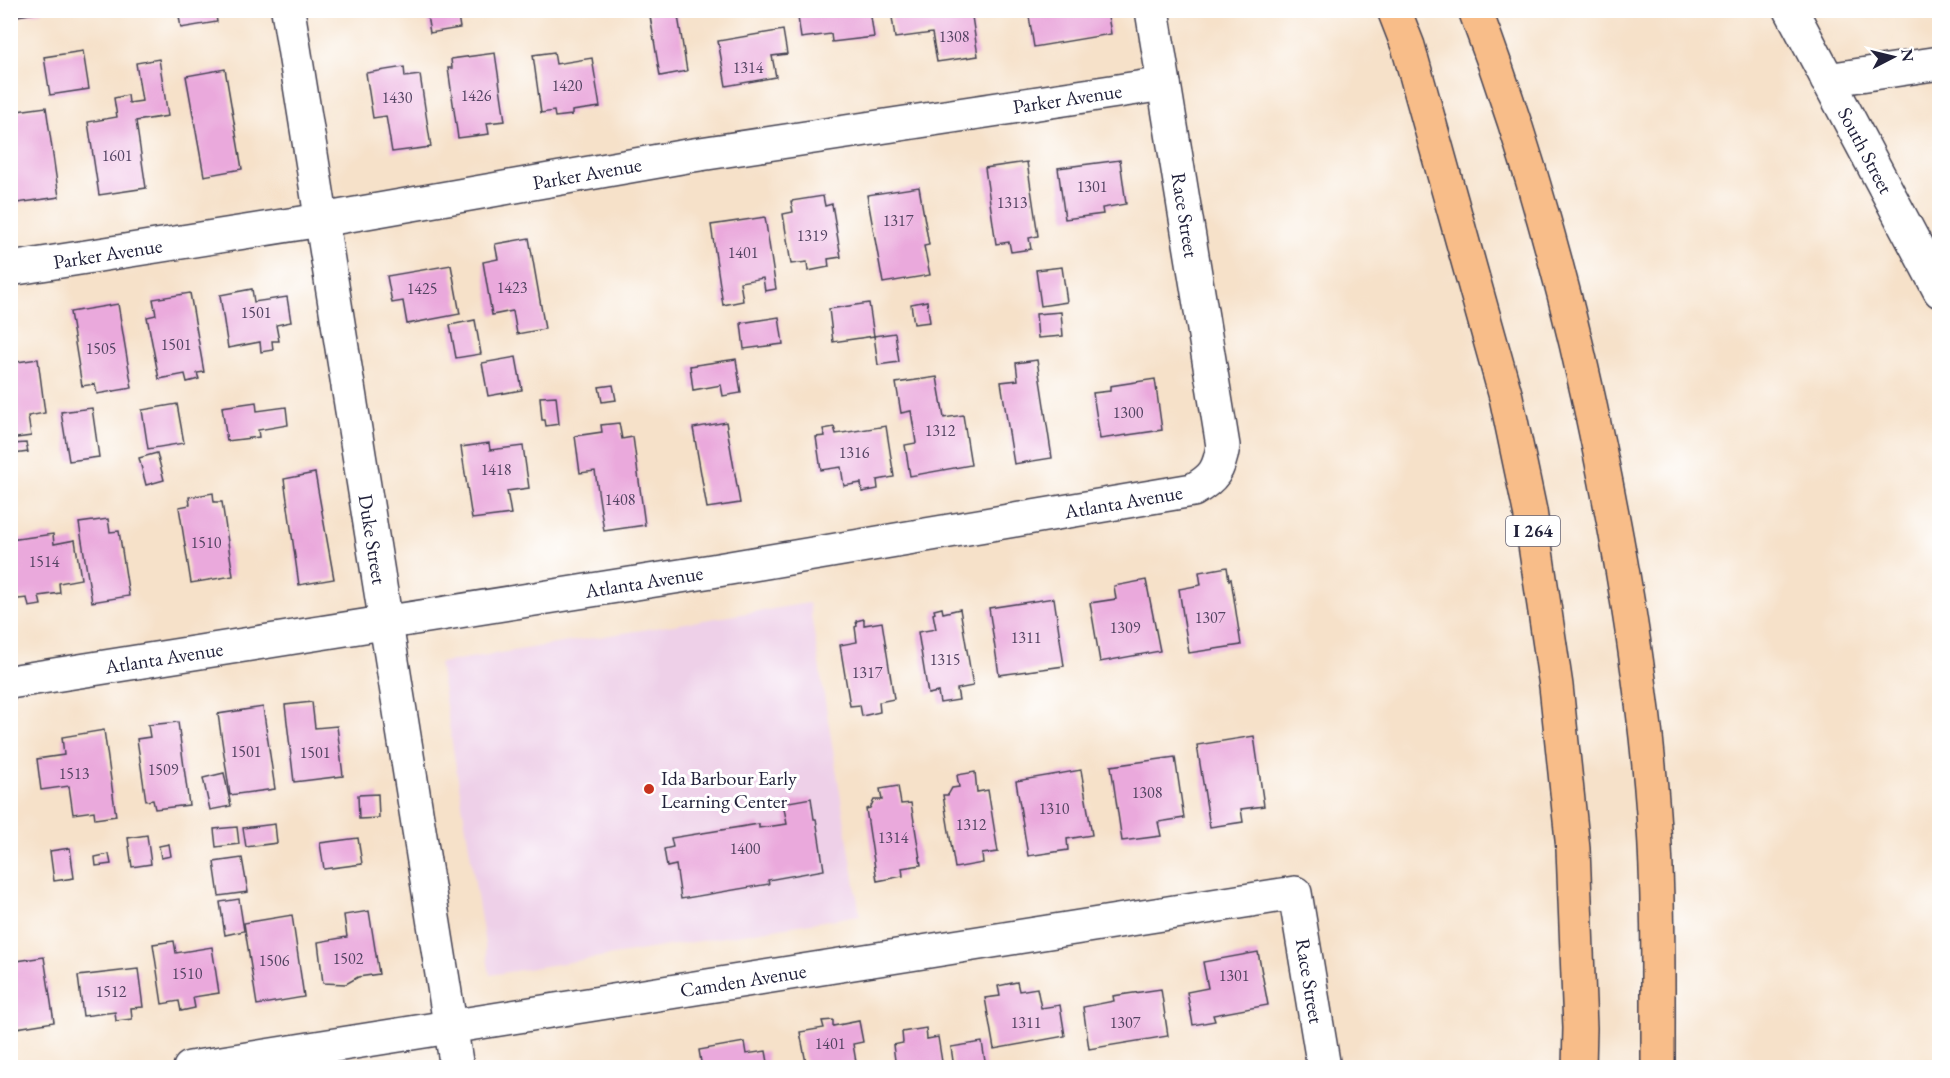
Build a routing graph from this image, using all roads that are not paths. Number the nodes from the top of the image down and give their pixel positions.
1 (288, 10) edge
2 (1152, 10) edge
3 (1394, 10) edge
4 (1475, 10) edge
5 (1791, 10) edge
6 (1940, 63) edge
7 (1827, 80) junction
8 (1164, 84) junction
9 (321, 220) junction
10 (10, 269) edge
11 (1940, 291) edge
12 (1218, 419) joint
13 (385, 622) junction
14 (10, 682) edge
15 (1295, 893) joint
16 (450, 1026) junction
17 (190, 1068) edge
18 (457, 1068) edge
19 (1324, 1068) edge
20 (1580, 1068) edge
21 (1658, 1068) edge

1 - 9 street, Duke Street
2 - 8 street, Race Street
3 - 20 highway, I 264
4 - 21 highway
5 - 7 street, South Street
6 - 7 street
7 - 11 street, South Street
8 - 9 street, Parker Avenue
8 - 12 street, Race Street
9 - 10 street, Parker Avenue
9 - 13 street, Duke Street
12 - 13 street, Atlanta Avenue
13 - 14 street, Atlanta Avenue
13 - 16 street, Duke Street
15 - 16 street, Camden Avenue
15 - 19 street, Race Street
16 - 17 street, Camden Avenue
16 - 18 street, Duke Street

